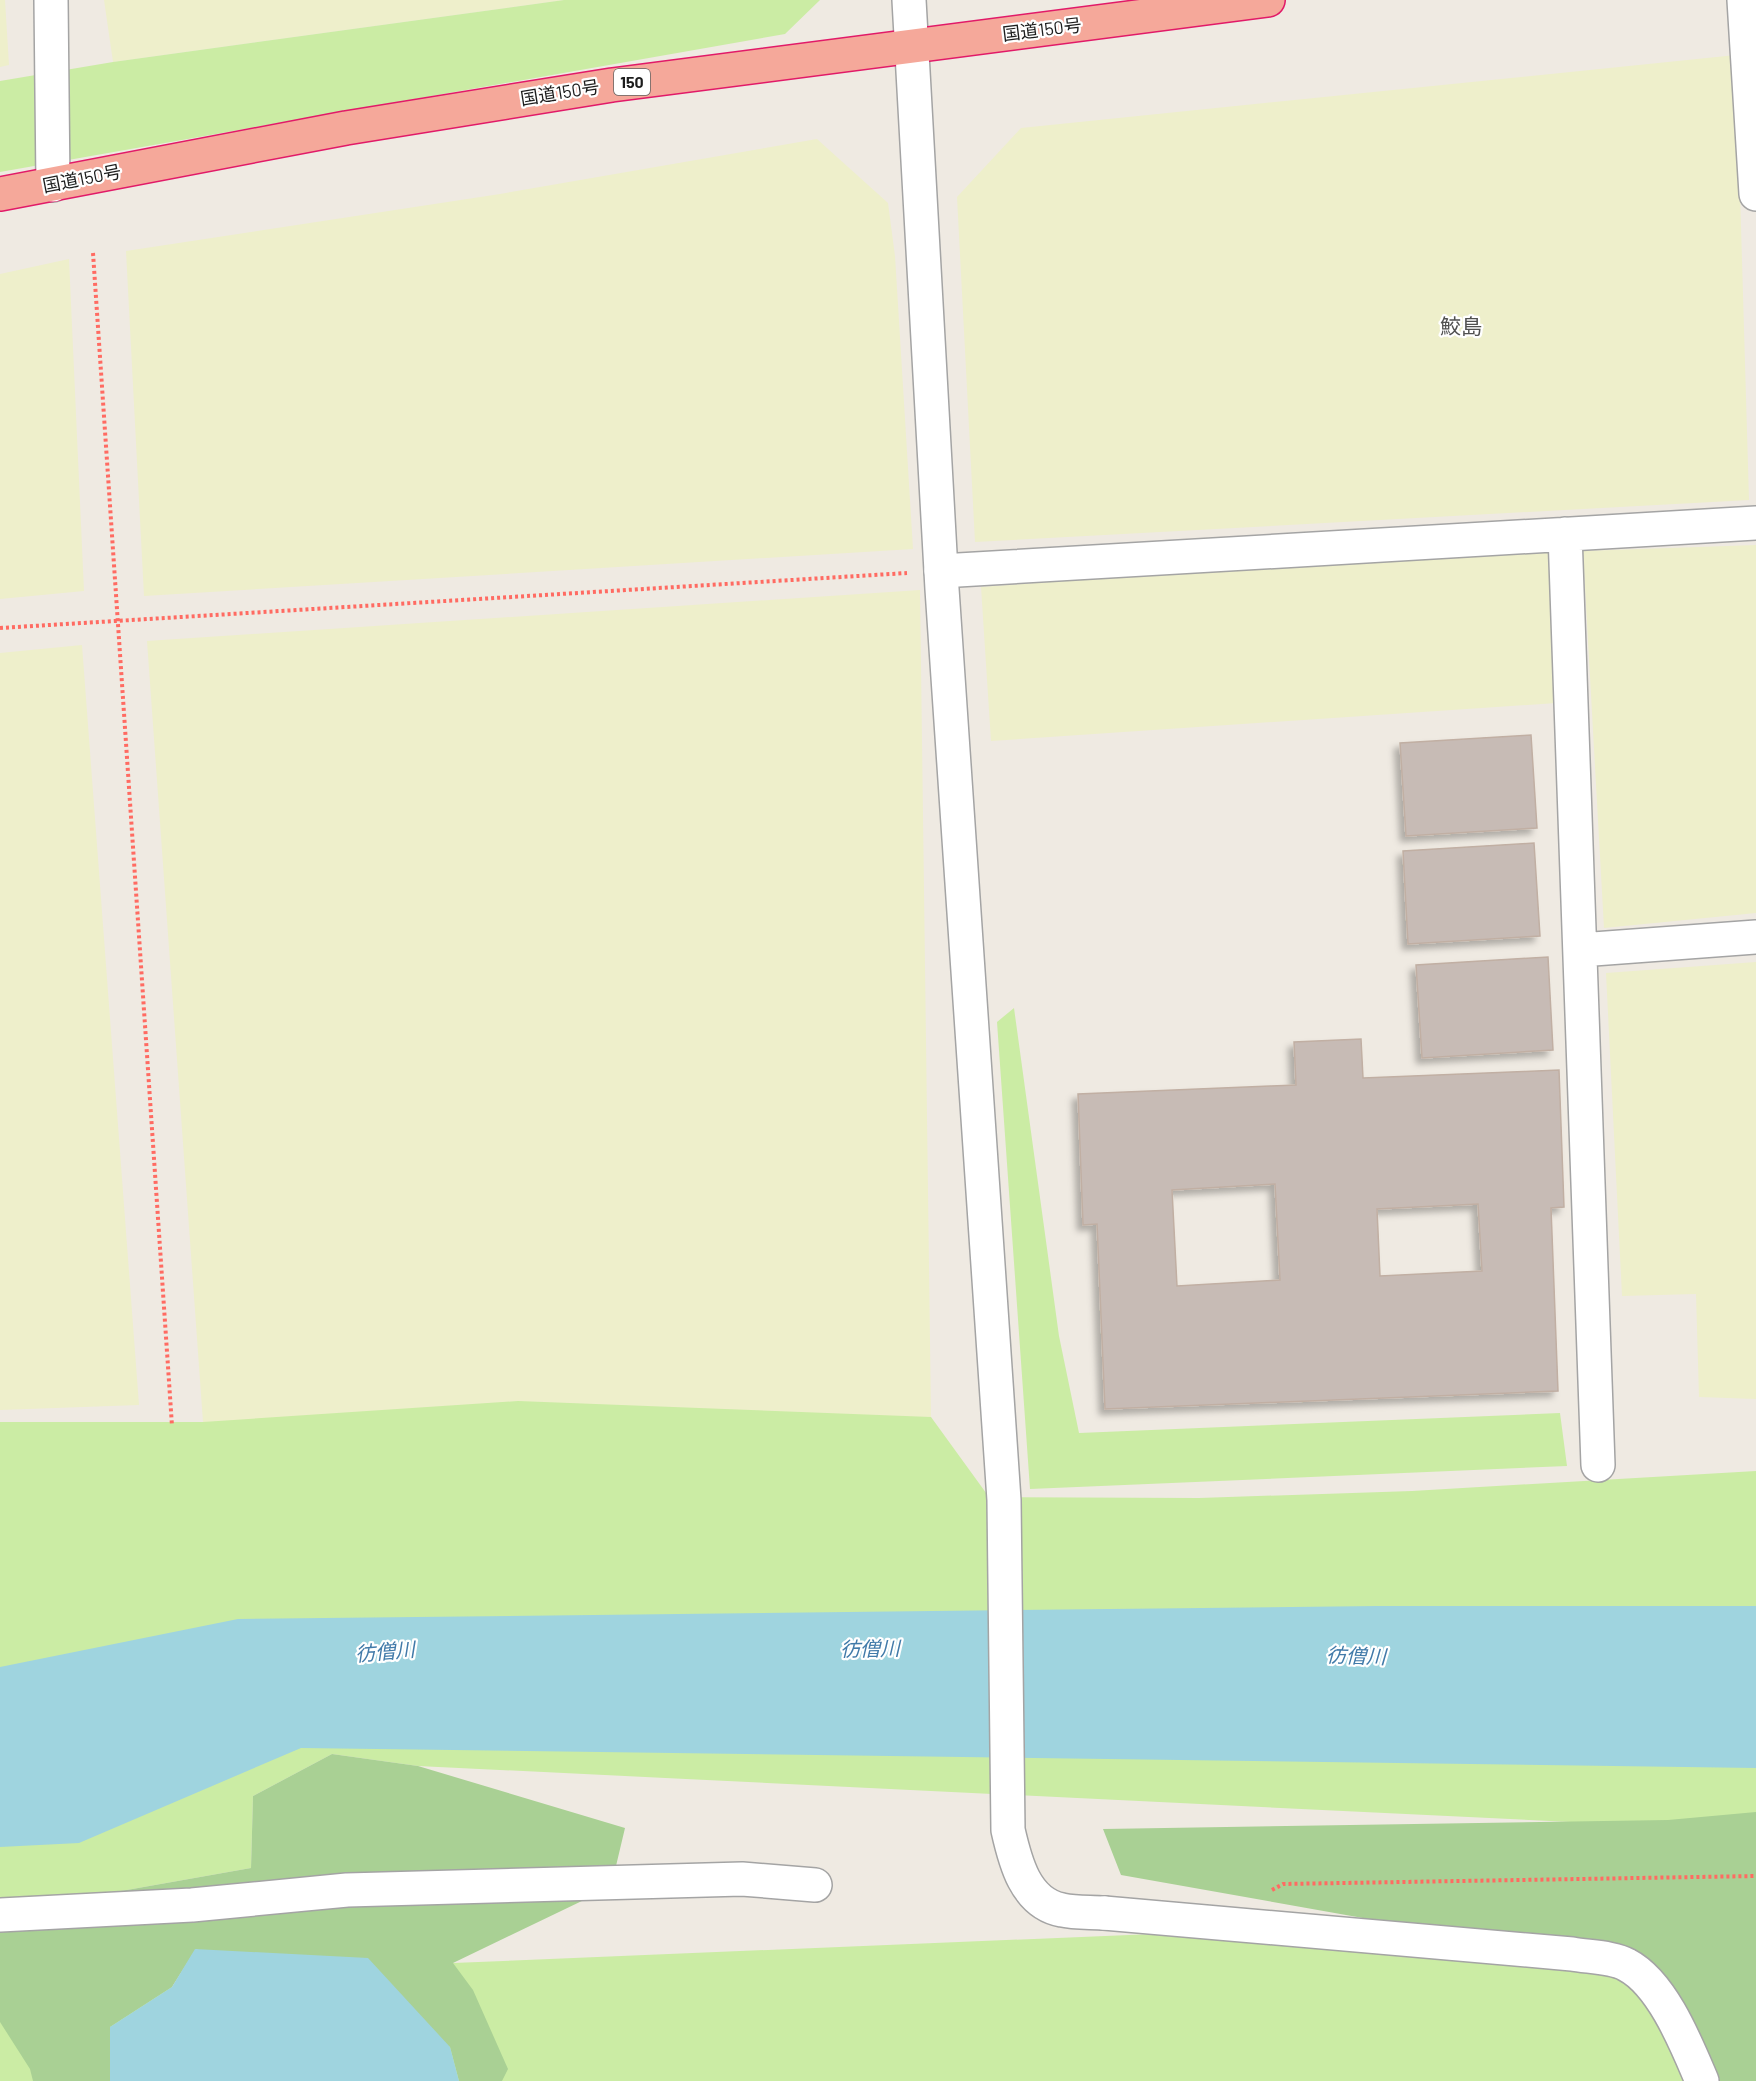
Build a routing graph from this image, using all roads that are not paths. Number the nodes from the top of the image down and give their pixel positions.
1 (51, 0) edge
2 (909, 0) edge
3 (1268, 0) edge
4 (1744, 0) edge
5 (910, 46) junction
6 (53, 186) junction
7 (0, 194) edge
8 (1756, 194) edge
9 (1756, 523) edge
10 (1565, 534) junction
11 (941, 571) junction
12 (1756, 937) edge
13 (1580, 950) junction
14 (1598, 1465) dead end
15 (815, 1885) dead end
16 (0, 1914) edge
17 (1702, 2081) edge

1 - 6 street
2 - 5 street
3 - 5 highway, 国道150号 / 150
4 - 8 street
5 - 6 highway, 国道150号 / 150
5 - 11 street
6 - 7 highway, 国道150号 / 150
9 - 10 street
10 - 11 street
10 - 13 street
11 - 17 street
12 - 13 street
13 - 14 street
15 - 16 street

